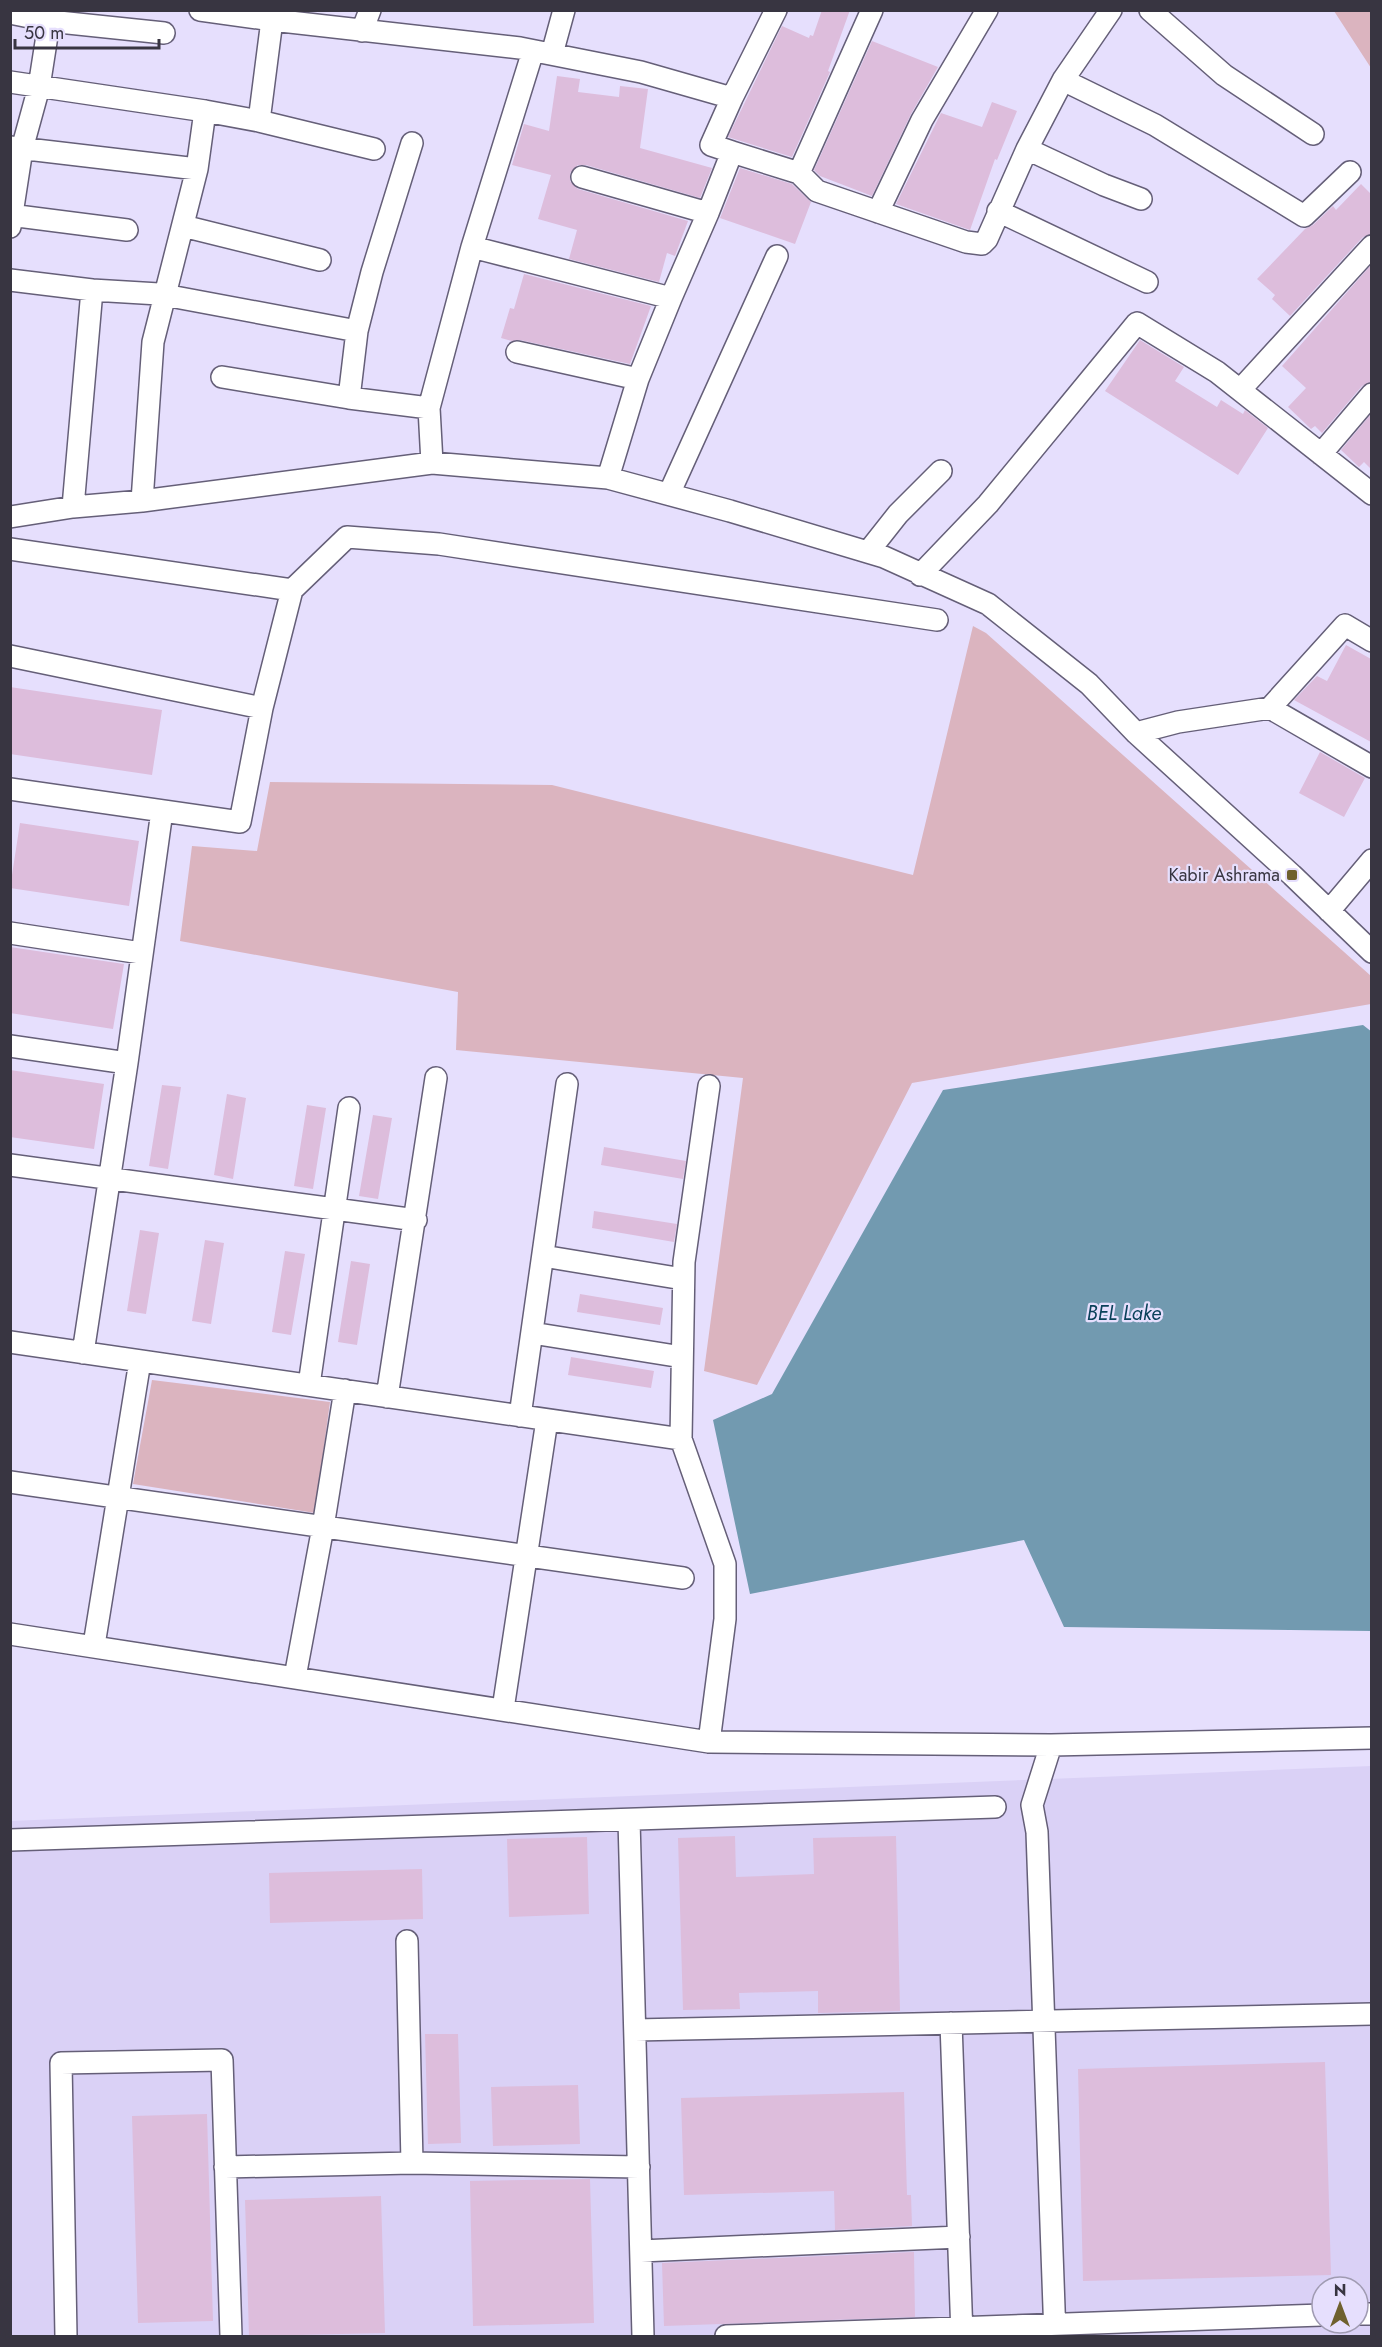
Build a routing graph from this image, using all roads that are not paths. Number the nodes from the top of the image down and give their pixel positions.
1 (200, 10) edge
2 (370, 10) edge
3 (564, 10) edge
4 (776, 10) edge
5 (872, 10) edge
6 (987, 10) edge
7 (1111, 10) edge
8 (1150, 10) edge
9 (10, 13) edge
10 (272, 15) edge
11 (50, 16) edge
12 (362, 31) junction
13 (164, 33) dead end
14 (542, 52) junction
15 (1063, 80) junction
16 (10, 82) edge
17 (39, 87) junction
18 (732, 98) junction
19 (205, 111) junction
20 (259, 121) junction
21 (1313, 134) dead end
22 (412, 143) dead end
23 (16, 148) edge
24 (374, 149) dead end
25 (1027, 149) junction
26 (732, 152) junction
27 (197, 169) junction
28 (1350, 172) dead end
29 (799, 173) junction
30 (582, 177) dead end
31 (1141, 200) dead end
32 (998, 211) junction
33 (878, 212) junction
34 (708, 213) junction
35 (11, 219) edge
36 (183, 226) junction
37 (127, 230) dead end
38 (1371, 246) edge
39 (472, 247) junction
40 (777, 256) dead end
41 (320, 260) dead end
42 (10, 280) edge
43 (1147, 282) dead end
44 (92, 290) junction
45 (165, 296) junction
46 (671, 298) junction
47 (357, 331) junction
48 (517, 352) dead end
49 (222, 377) dead end
50 (638, 379) junction
51 (1239, 390) junction
52 (1371, 394) edge
53 (349, 398) junction
54 (429, 408) junction
55 (1321, 454) junction
56 (432, 463) junction
57 (941, 471) dead end
58 (608, 478) junction
59 (1371, 494) edge
60 (669, 495) junction
61 (142, 501) junction
62 (73, 507) junction
63 (10, 518) edge
64 (10, 549) edge
65 (868, 552) junction
66 (920, 574) junction
67 (292, 590) junction
68 (937, 621) dead end
69 (1371, 641) edge
70 (10, 657) edge
71 (262, 708) junction
72 (1269, 708) junction
73 (1136, 733) junction
74 (1371, 766) edge
75 (10, 789) edge
76 (162, 811) junction
77 (1371, 860) edge
78 (1329, 911) junction
79 (10, 933) edge
80 (1371, 952) edge
81 (141, 953) junction
82 (10, 1046) edge
83 (127, 1063) junction
84 (436, 1078) dead end
85 (567, 1084) dead end
86 (710, 1086) dead end
87 (349, 1108) dead end
88 (10, 1165) edge
89 (108, 1179) junction
90 (335, 1209) junction
91 (416, 1220) junction
92 (543, 1256) junction
93 (683, 1280) junction
94 (532, 1333) junction
95 (10, 1342) edge
96 (82, 1353) junction
97 (682, 1357) junction
98 (140, 1361) junction
99 (309, 1385) junction
100 (345, 1390) junction
101 (387, 1397) junction
102 (520, 1416) junction
103 (547, 1420) junction
104 (681, 1439) junction
105 (10, 1482) edge
106 (118, 1498) junction
107 (323, 1527) junction
108 (526, 1556) junction
109 (683, 1578) dead end
110 (10, 1634) edge
111 (94, 1645) junction
112 (295, 1677) junction
113 (503, 1709) junction
114 (1371, 1738) edge
115 (709, 1742) junction
116 (1051, 1745) junction
117 (995, 1807) dead end
118 (629, 1820) junction
119 (10, 1840) edge
120 (407, 1941) dead end
121 (1371, 2014) edge
122 (1042, 2021) junction
123 (951, 2023) junction
124 (635, 2030) junction
125 (412, 2163) junction
126 (225, 2167) junction
127 (639, 2167) junction
128 (959, 2237) junction
129 (641, 2251) junction
130 (1310, 2316) edge
131 (1054, 2331) edge
132 (962, 2332) edge
133 (66, 2337) edge
134 (231, 2337) edge
135 (643, 2337) edge
136 (726, 2337) edge

1 - 10 street
2 - 12 street
3 - 14 street
4 - 18 street
5 - 29 street
6 - 33 street
7 - 15 street
8 - 21 street
9 - 11 street
10 - 12 street
10 - 20 street
11 - 13 street
11 - 17 street
12 - 14 street
14 - 18 street
14 - 39 street
15 - 25 street
15 - 28 street
16 - 17 street
17 - 19 street
17 - 23 street
18 - 26 street
19 - 20 street
19 - 27 street
20 - 24 street
22 - 47 street
23 - 27 street
23 - 35 street
25 - 31 street
25 - 32 street
26 - 29 street
26 - 34 street
27 - 36 street
29 - 33 street
30 - 34 street
32 - 33 street
32 - 43 street
34 - 46 street
35 - 37 street
36 - 41 street
36 - 45 street
38 - 51 street
39 - 46 street
39 - 54 street
40 - 60 street
42 - 44 street
44 - 45 street
44 - 62 street
45 - 47 street
45 - 61 street
46 - 50 street
47 - 53 street
48 - 50 street
49 - 53 street
50 - 58 street
51 - 55 street
51 - 66 street
52 - 55 street
53 - 54 street
54 - 56 street
55 - 59 street
56 - 58 street
56 - 61 street
57 - 65 street
58 - 60 street
60 - 65 street
61 - 62 street
62 - 63 street
64 - 67 street
65 - 66 street
66 - 73 street
67 - 68 street
67 - 71 street
69 - 72 street
70 - 71 street
71 - 76 street
72 - 73 street
72 - 74 street
73 - 78 street
75 - 76 street
76 - 81 street
77 - 78 street
78 - 80 street
79 - 81 street
81 - 83 street
82 - 83 street
83 - 89 street
84 - 91 street
85 - 92 street
86 - 93 street
87 - 90 street
88 - 89 street
89 - 90 street
89 - 96 street
90 - 91 street
90 - 99 street
91 - 101 street
92 - 93 street
92 - 94 street
93 - 97 street
94 - 97 street
94 - 102 street
95 - 96 street
96 - 98 street
97 - 104 street
98 - 99 street
98 - 106 street
99 - 100 street
100 - 101 street
100 - 107 street
101 - 102 street
102 - 103 street
103 - 104 street
103 - 108 street
104 - 115 street
105 - 106 street
106 - 107 street
106 - 111 street
107 - 108 street
107 - 112 street
108 - 109 street
108 - 113 street
110 - 111 street
111 - 112 street
112 - 113 street
113 - 115 street
114 - 116 street
115 - 116 street
116 - 122 street
117 - 118 street
118 - 119 street
118 - 124 street
120 - 125 street
121 - 122 street
122 - 123 street
122 - 131 street
123 - 124 street
123 - 128 street
124 - 127 street
125 - 126 street
125 - 127 street
126 - 133 street
126 - 134 street
127 - 129 street
128 - 129 street
128 - 132 street
129 - 135 street
130 - 131 street
131 - 132 street
132 - 136 street

